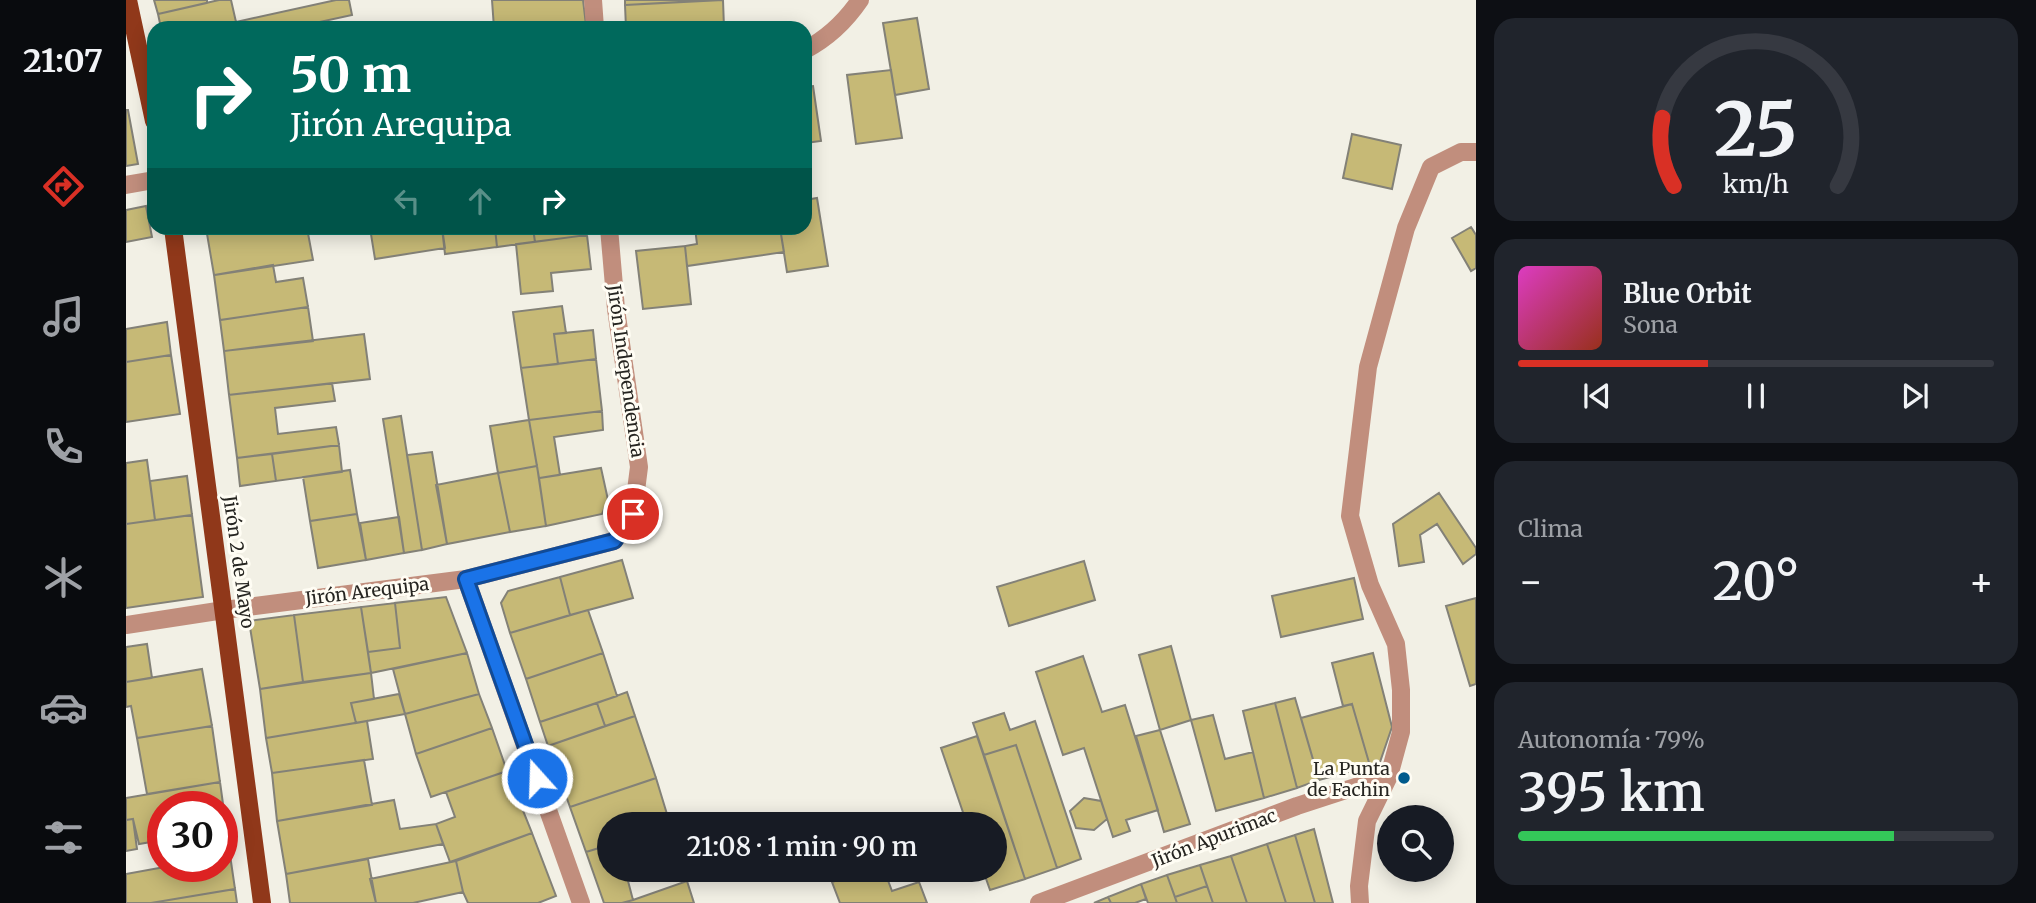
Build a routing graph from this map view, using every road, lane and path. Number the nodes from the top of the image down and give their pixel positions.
1 (128, 0) edge
2 (593, 0) edge
3 (860, 0) edge
4 (594, 21) edge
5 (812, 47) edge
6 (147, 88) edge
7 (1476, 152) edge
8 (147, 181) edge
9 (126, 185) edge
10 (174, 235) edge
11 (610, 235) edge
12 (633, 514) joint
13 (466, 579) junction
14 (224, 610) junction
15 (126, 625) edge
16 (1389, 776) junction
17 (262, 903) edge
18 (581, 903) edge
19 (1039, 903) edge
20 (1360, 903) edge

1 - 6 main road
2 - 4 street
3 - 5 street
7 - 16 street
8 - 9 street
10 - 14 main road, Jirón 2 de Mayo
11 - 12 street, Jirón Independencia
12 - 13 street, Jirón Arequipa
13 - 14 street, Jirón Arequipa
13 - 18 street
14 - 15 street, Jirón Arequipa
14 - 17 main road, Jirón 2 de Mayo
16 - 19 street, Jirón Apurimac
16 - 20 street

